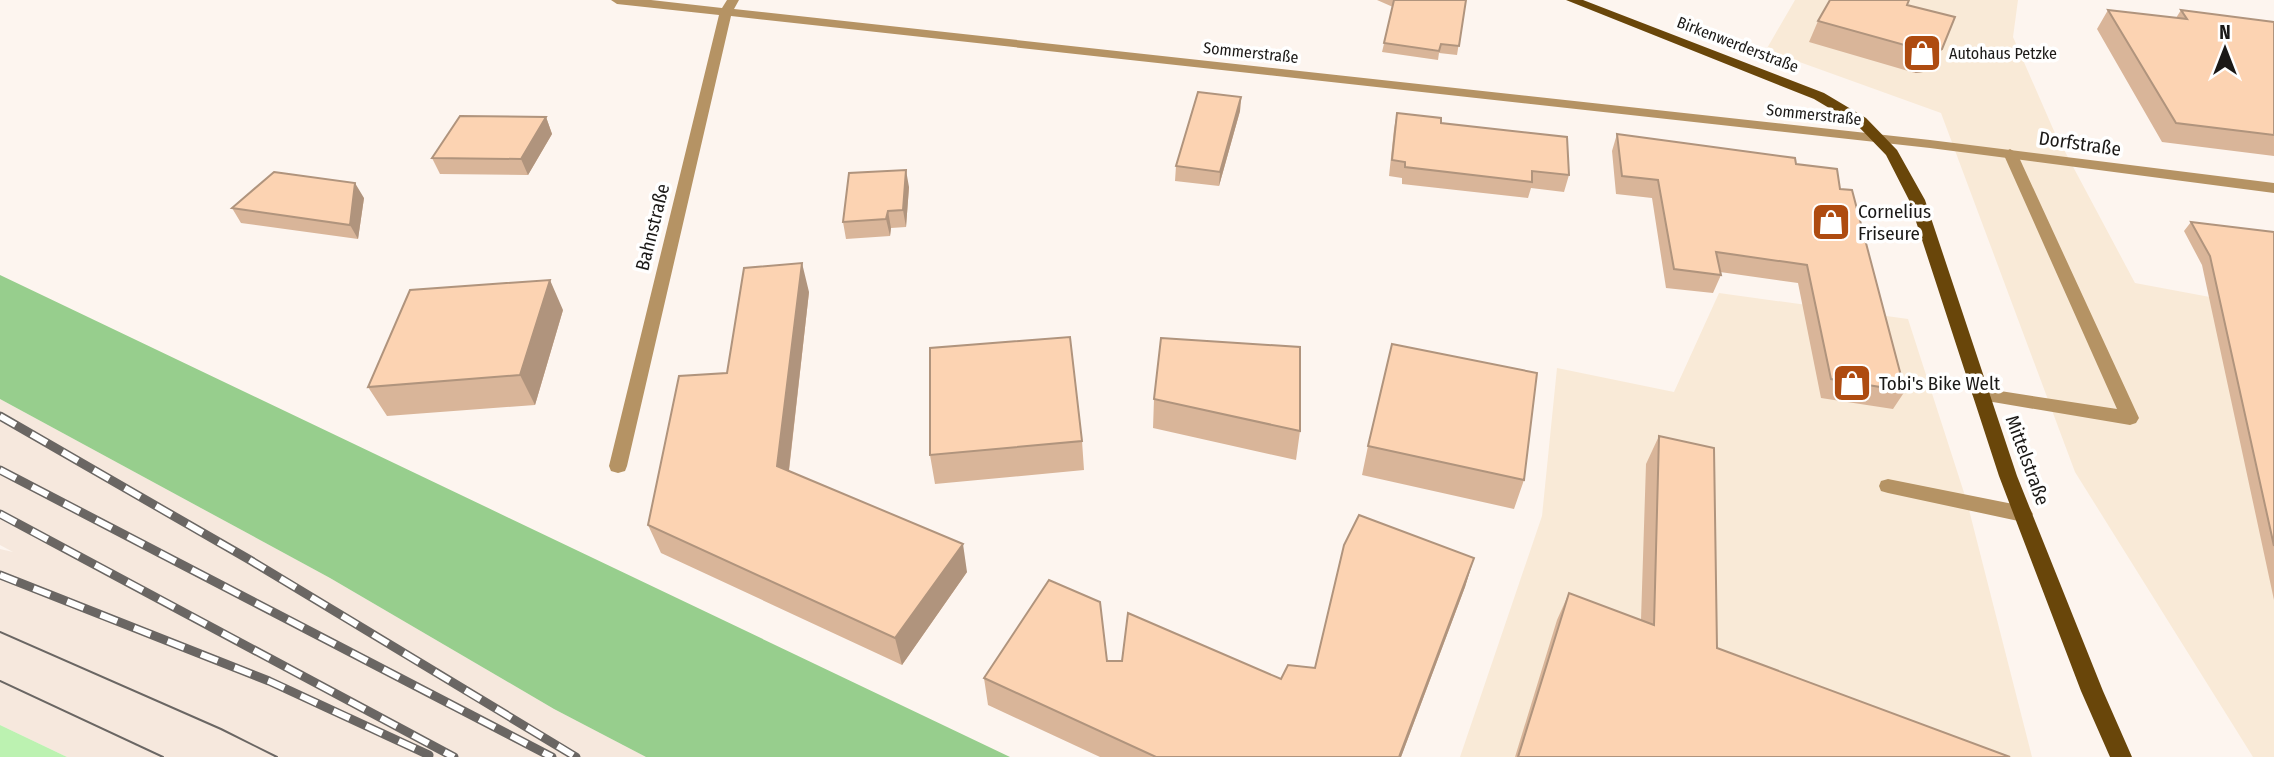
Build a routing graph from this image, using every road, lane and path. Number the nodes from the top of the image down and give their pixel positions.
1 (617, 0) edge
2 (1572, 0) edge
3 (730, 6) edge
4 (1881, 139) junction
5 (2010, 153) junction
6 (2274, 188) edge
7 (1981, 394) junction
8 (618, 466) dead end
9 (1888, 486) dead end
10 (2023, 514) junction
11 (2121, 757) edge

1 - 3 street, Sommerstraße
2 - 4 main road, Birkenwerderstraße
3 - 4 street, Sommerstraße
3 - 8 street, Bahnstraße
4 - 5 street, Dorfstraße
4 - 7 main road, Mittelstraße
5 - 6 street, Dorfstraße
5 - 7 street
7 - 10 main road, Mittelstraße
9 - 10 street
10 - 11 main road, Mittelstraße

